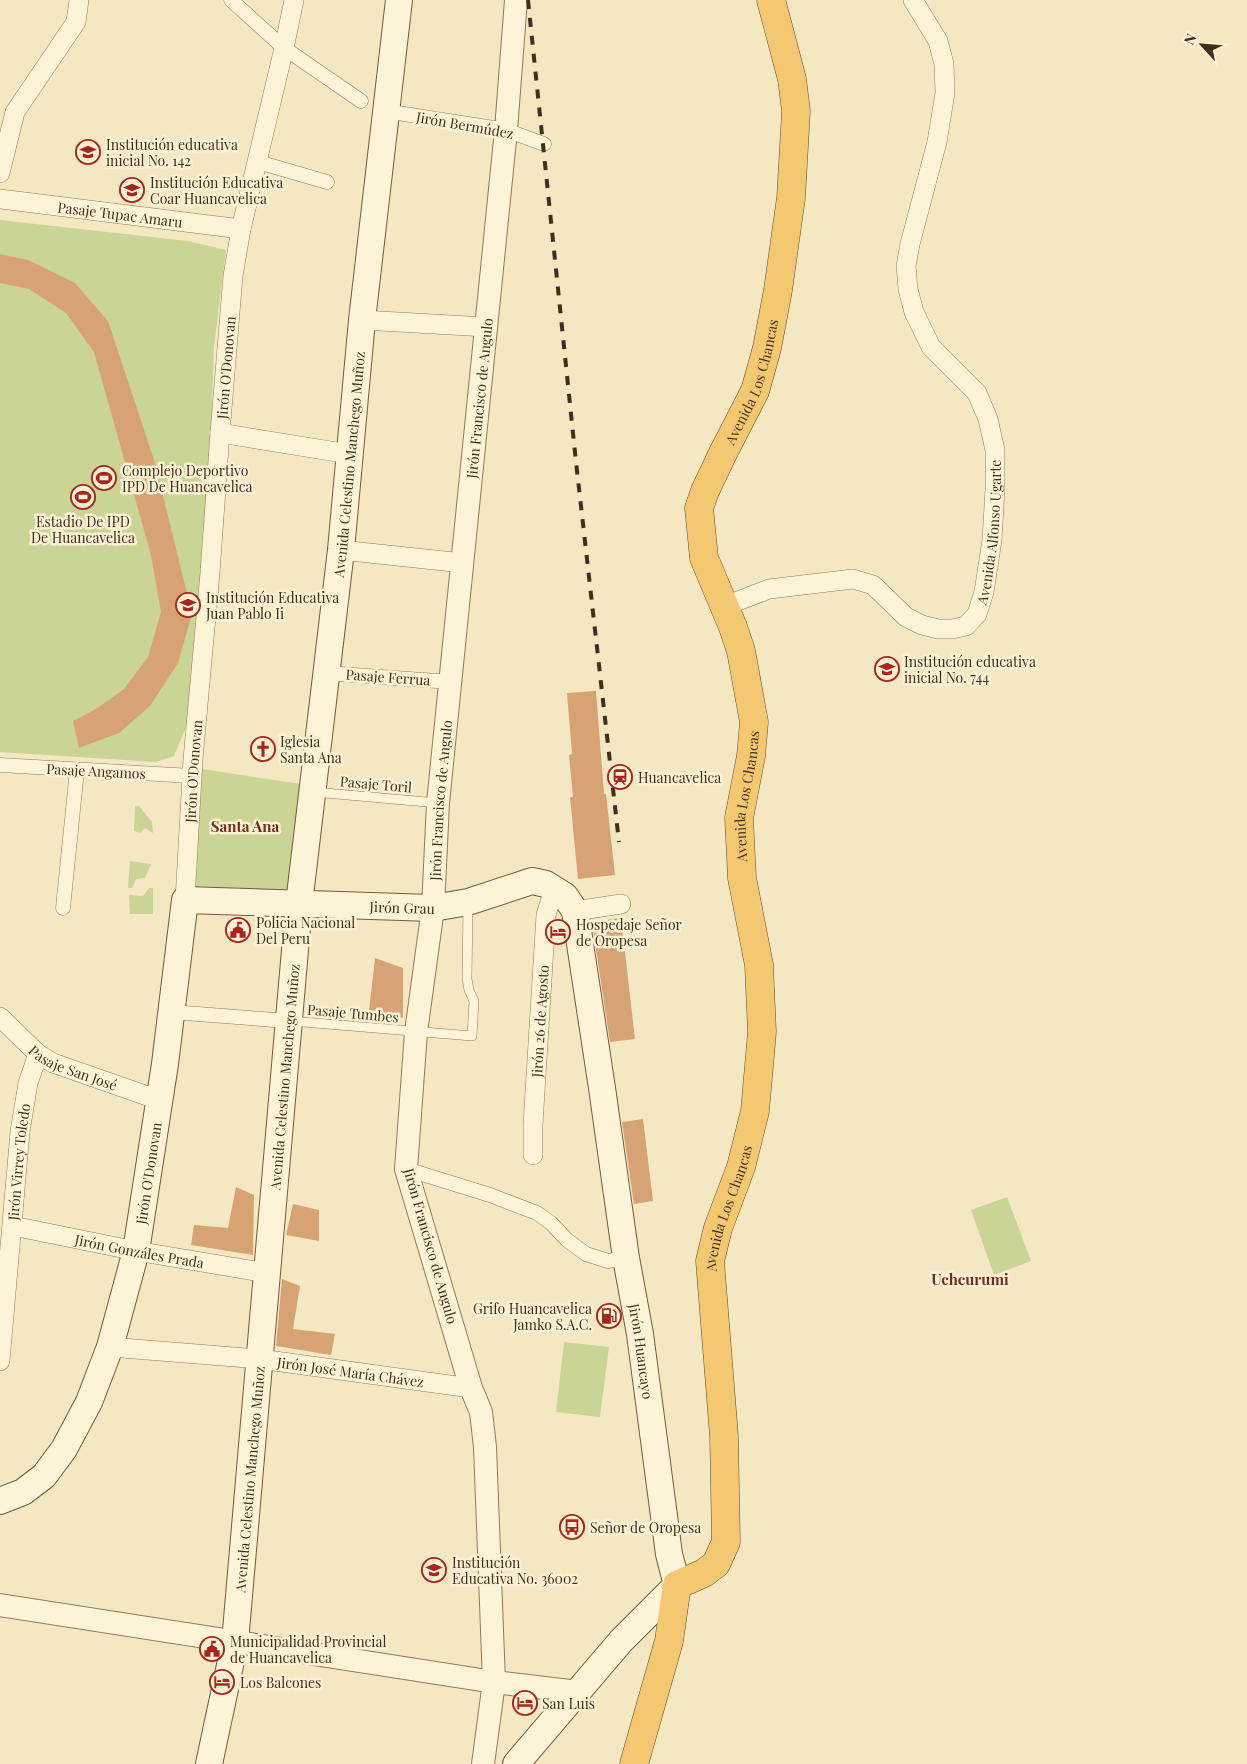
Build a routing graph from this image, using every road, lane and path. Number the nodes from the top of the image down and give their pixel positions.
1 (79, 0) edge
2 (231, 0) edge
3 (294, 0) edge
4 (399, 0) edge
5 (516, 0) edge
6 (771, 0) edge
7 (913, 0) edge
8 (284, 48) junction
9 (361, 101) dead end
10 (385, 111) junction
11 (506, 130) junction
12 (544, 144) dead end
13 (258, 162) junction
14 (0, 173) edge
15 (327, 182) dead end
16 (0, 199) edge
17 (241, 230) junction
18 (362, 320) junction
19 (487, 327) junction
20 (220, 433) junction
21 (349, 454) junction
22 (341, 550) junction
23 (463, 563) junction
24 (725, 606) junction
25 (326, 673) junction
26 (451, 682) junction
27 (0, 765) edge
28 (76, 770) junction
29 (192, 776) junction
30 (312, 792) junction
31 (438, 803) junction
32 (554, 889) junction
33 (185, 900) junction
34 (468, 902) junction
35 (299, 904) junction
36 (621, 904) dead end
37 (63, 908) dead end
38 (433, 908) junction
39 (575, 911) junction
40 (172, 1012) junction
41 (0, 1017) edge
42 (288, 1021) junction
43 (416, 1032) junction
44 (38, 1054) junction
45 (159, 1100) junction
46 (533, 1156) dead end
47 (406, 1168) junction
48 (13, 1226) junction
49 (136, 1251) junction
50 (626, 1258) junction
51 (267, 1273) junction
52 (110, 1347) junction
53 (260, 1359) junction
54 (0, 1361) edge
55 (471, 1388) junction
56 (0, 1501) edge
57 (678, 1586) junction
58 (0, 1605) edge
59 (235, 1642) junction
60 (494, 1682) junction
61 (578, 1692) junction
62 (209, 1764) edge
63 (482, 1764) edge
64 (516, 1764) edge
65 (634, 1764) edge

1 - 14 street
2 - 8 street
3 - 8 street, Jirón O'Donovan
4 - 10 main road, Avenida Celestino Manchego Muñoz
5 - 11 street, Jirón Francisco de Angulo
6 - 24 highway, Avenida Los Chancas
7 - 24 street, Avenida Alfonso Ugarte
8 - 9 street
8 - 13 street, Jirón O'Donovan
10 - 11 street, Jirón Bermúdez
10 - 18 main road, Avenida Celestino Manchego Muñoz
11 - 12 street, Jirón Bermúdez
11 - 19 street, Jirón Francisco de Angulo
13 - 15 street
13 - 17 street, Jirón O'Donovan
16 - 17 street, Pasaje Tupac Amaru
17 - 20 street, Jirón O'Donovan
18 - 19 street
18 - 21 main road, Avenida Celestino Manchego Muñoz
19 - 23 street, Jirón Francisco de Angulo
20 - 21 street
20 - 29 street, Jirón O'Donovan
21 - 22 main road, Avenida Celestino Manchego Muñoz
22 - 23 street
22 - 25 main road, Avenida Celestino Manchego Muñoz
23 - 26 street, Jirón Francisco de Angulo
24 - 57 highway, Avenida Los Chancas
25 - 26 street, Pasaje Ferrua
25 - 30 main road, Avenida Celestino Manchego Muñoz
26 - 31 street, Jirón Francisco de Angulo
27 - 28 street, Pasaje Angamos
28 - 29 street, Pasaje Angamos
28 - 37 street
29 - 33 street, Jirón O'Donovan
30 - 31 lane, Pasaje Toril
30 - 35 main road, Avenida Celestino Manchego Muñoz
31 - 38 street, Jirón Francisco de Angulo
32 - 34 main road, Jirón Grau
32 - 39 main road
32 - 46 street, Jirón 26 de Agosto
33 - 35 main road, Jirón Grau
33 - 40 main road, Jirón O'Donovan
34 - 38 main road, Jirón Grau
34 - 43 lane, Pasaje Tumbes
35 - 38 main road, Jirón Grau
35 - 42 main road, Avenida Celestino Manchego Muñoz
36 - 39 street
38 - 43 street, Jirón Francisco de Angulo
39 - 50 main road, Jirón Huancayo
40 - 42 street
40 - 45 main road, Jirón O'Donovan
41 - 44 street, Pasaje San José
42 - 43 lane, Pasaje Tumbes
42 - 51 main road, Avenida Celestino Manchego Muñoz
43 - 47 street, Jirón Francisco de Angulo
44 - 45 street, Pasaje San José
44 - 48 street, Jirón Virrey Toledo
45 - 49 main road, Jirón O'Donovan
47 - 50 street
47 - 55 street, Jirón Francisco de Angulo
48 - 49 street, Jirón Gonzáles Prada
48 - 54 street, Jirón Virrey Toledo
49 - 51 street, Jirón Gonzáles Prada
49 - 52 main road, Jirón O'Donovan
50 - 57 main road, Jirón Huancayo
51 - 53 main road, Avenida Celestino Manchego Muñoz
52 - 53 street, Jirón José María Chávez
52 - 56 main road, Jirón O'Donovan
53 - 55 street, Jirón José María Chávez
53 - 59 main road, Avenida Celestino Manchego Muñoz
55 - 60 street, Jirón Francisco de Angulo
57 - 61 main road
57 - 65 highway
58 - 59 street
59 - 60 street
59 - 62 main road, Avenida Celestino Manchego Muñoz
60 - 61 street
60 - 63 street, Jirón Francisco de Angulo
61 - 64 main road

